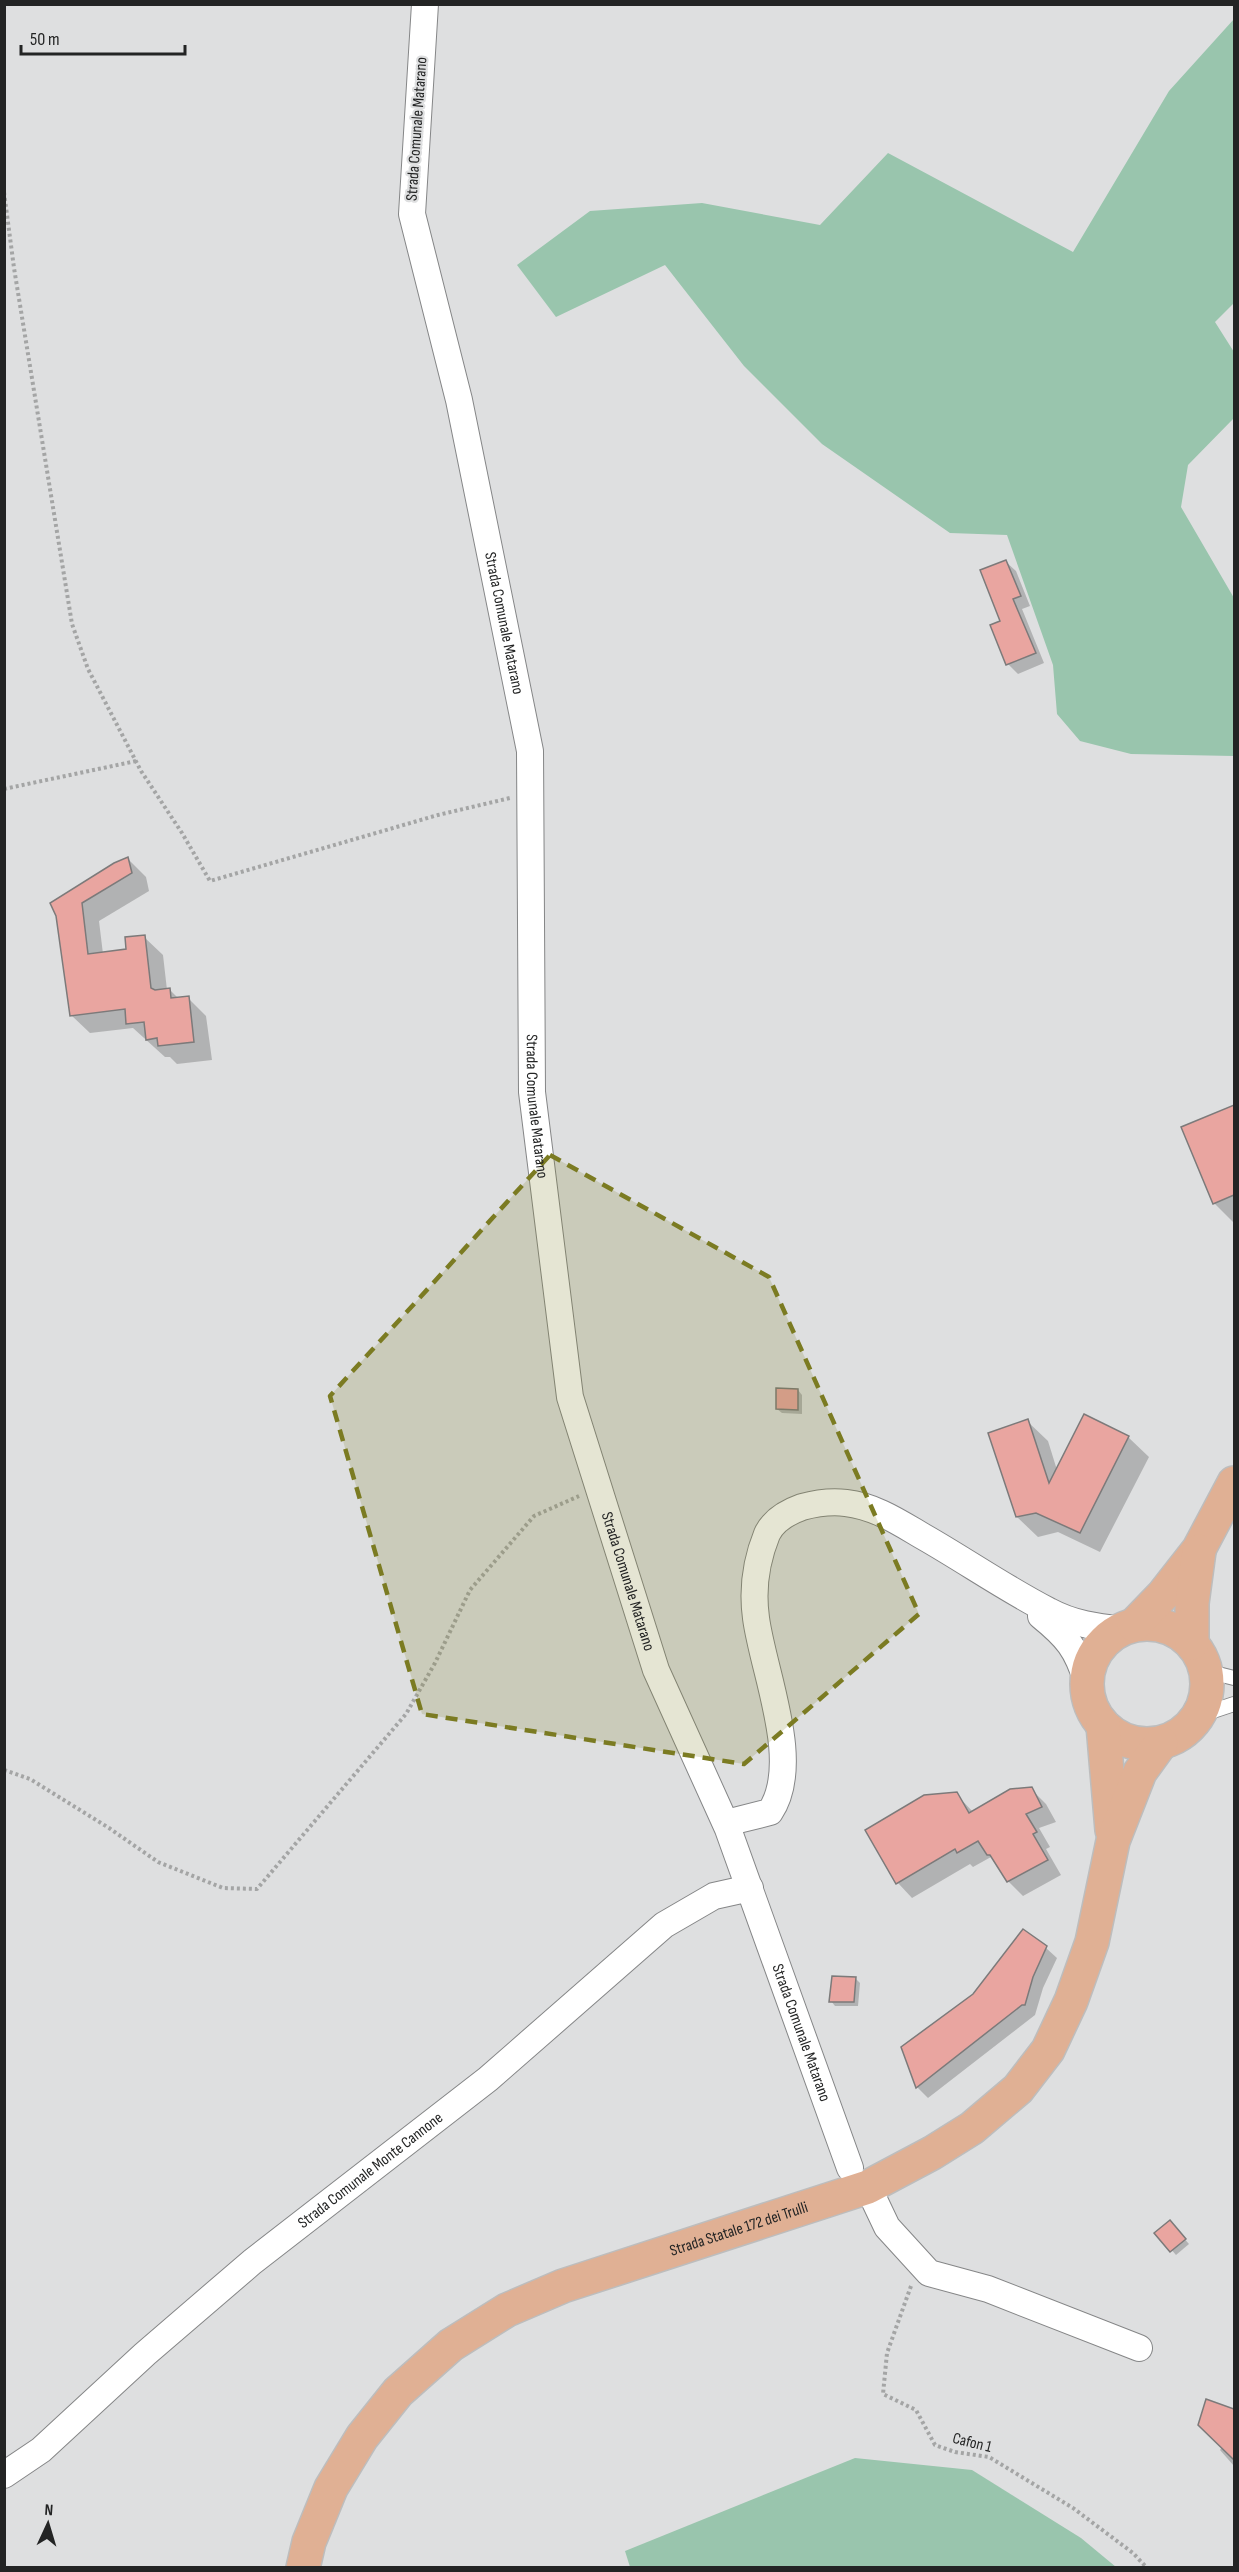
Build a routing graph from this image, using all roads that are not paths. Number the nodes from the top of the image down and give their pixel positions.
1 (425, 4) edge
2 (1234, 1483) edge
3 (1199, 1549) junction
4 (997, 1580) junction
5 (1128, 1628) junction
6 (1211, 1664) edge
7 (1087, 1682) junction
8 (1234, 1704) edge
9 (1198, 1716) junction
10 (1103, 1725) junction
11 (1161, 1743) junction
12 (726, 1823) junction
13 (1113, 1841) junction
14 (750, 1888) junction
15 (859, 2177) junction
16 (1139, 2348) dead end
17 (4, 2475) edge
18 (303, 2568) edge

1 - 12 street, Strada Comunale Matarano
2 - 3 main road
3 - 5 main road
3 - 6 main road
4 - 5 street
4 - 7 street
4 - 12 street
5 - 6 main road
5 - 7 main road
6 - 9 main road
7 - 10 main road
8 - 9 lane
9 - 11 main road
10 - 11 main road
10 - 13 main road
11 - 13 main road
12 - 14 street, Strada Comunale Matarano
13 - 15 main road, Strada Statale 172 dei Trulli
14 - 15 street, Strada Comunale Matarano
14 - 17 street, Strada Comunale Monte Cannone
15 - 16 street, Strada Comunale Matarano
15 - 18 main road, Strada Statale 172 dei Trulli

